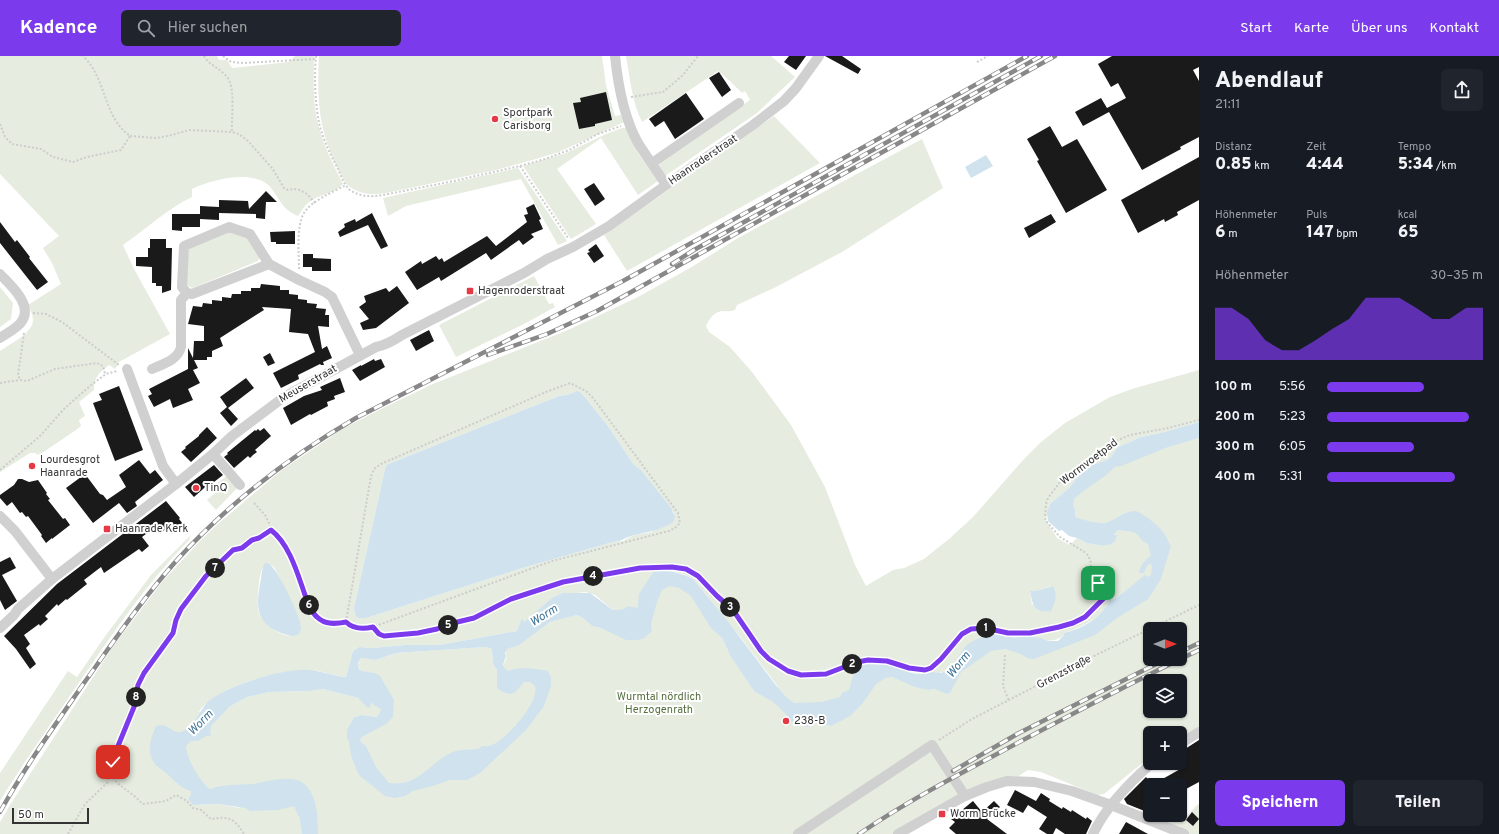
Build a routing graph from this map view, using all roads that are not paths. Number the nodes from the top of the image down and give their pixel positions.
1 (615, 56) edge
2 (819, 56) edge
3 (739, 103) dead end
4 (652, 163) junction
5 (666, 185) junction
6 (573, 247) joint
7 (268, 264) junction
8 (0, 274) edge
9 (187, 293) junction
10 (0, 338) edge
11 (360, 356) junction
12 (127, 369) road end
13 (152, 369) dead end
14 (213, 454) junction
15 (176, 484) junction
16 (240, 485) dead end
17 (0, 516) edge
18 (52, 580) junction
19 (0, 628) edge
20 (1199, 732) edge
21 (1187, 740) edge
22 (1144, 770) edge
23 (965, 796) junction
24 (1111, 805) junction
25 (798, 834) edge
26 (898, 834) edge
27 (1093, 834) edge
28 (1184, 834) edge

1 - 4 street
2 - 5 street, Haanraderstraat
3 - 4 street
4 - 5 street
5 - 6 street, Haanraderstraat
6 - 11 street, Meuserstraat
7 - 9 street
7 - 9 street
7 - 11 street
8 - 10 street
9 - 13 street
11 - 14 street, Meuserstraat
12 - 15 street
14 - 15 street, Meuserstraat
14 - 16 street
15 - 18 street, Meuserstraat
17 - 18 street
18 - 19 street, Meuserstraat
20 - 21 street
22 - 24 street
23 - 24 street
23 - 25 street
23 - 26 street
24 - 27 street
24 - 28 street

